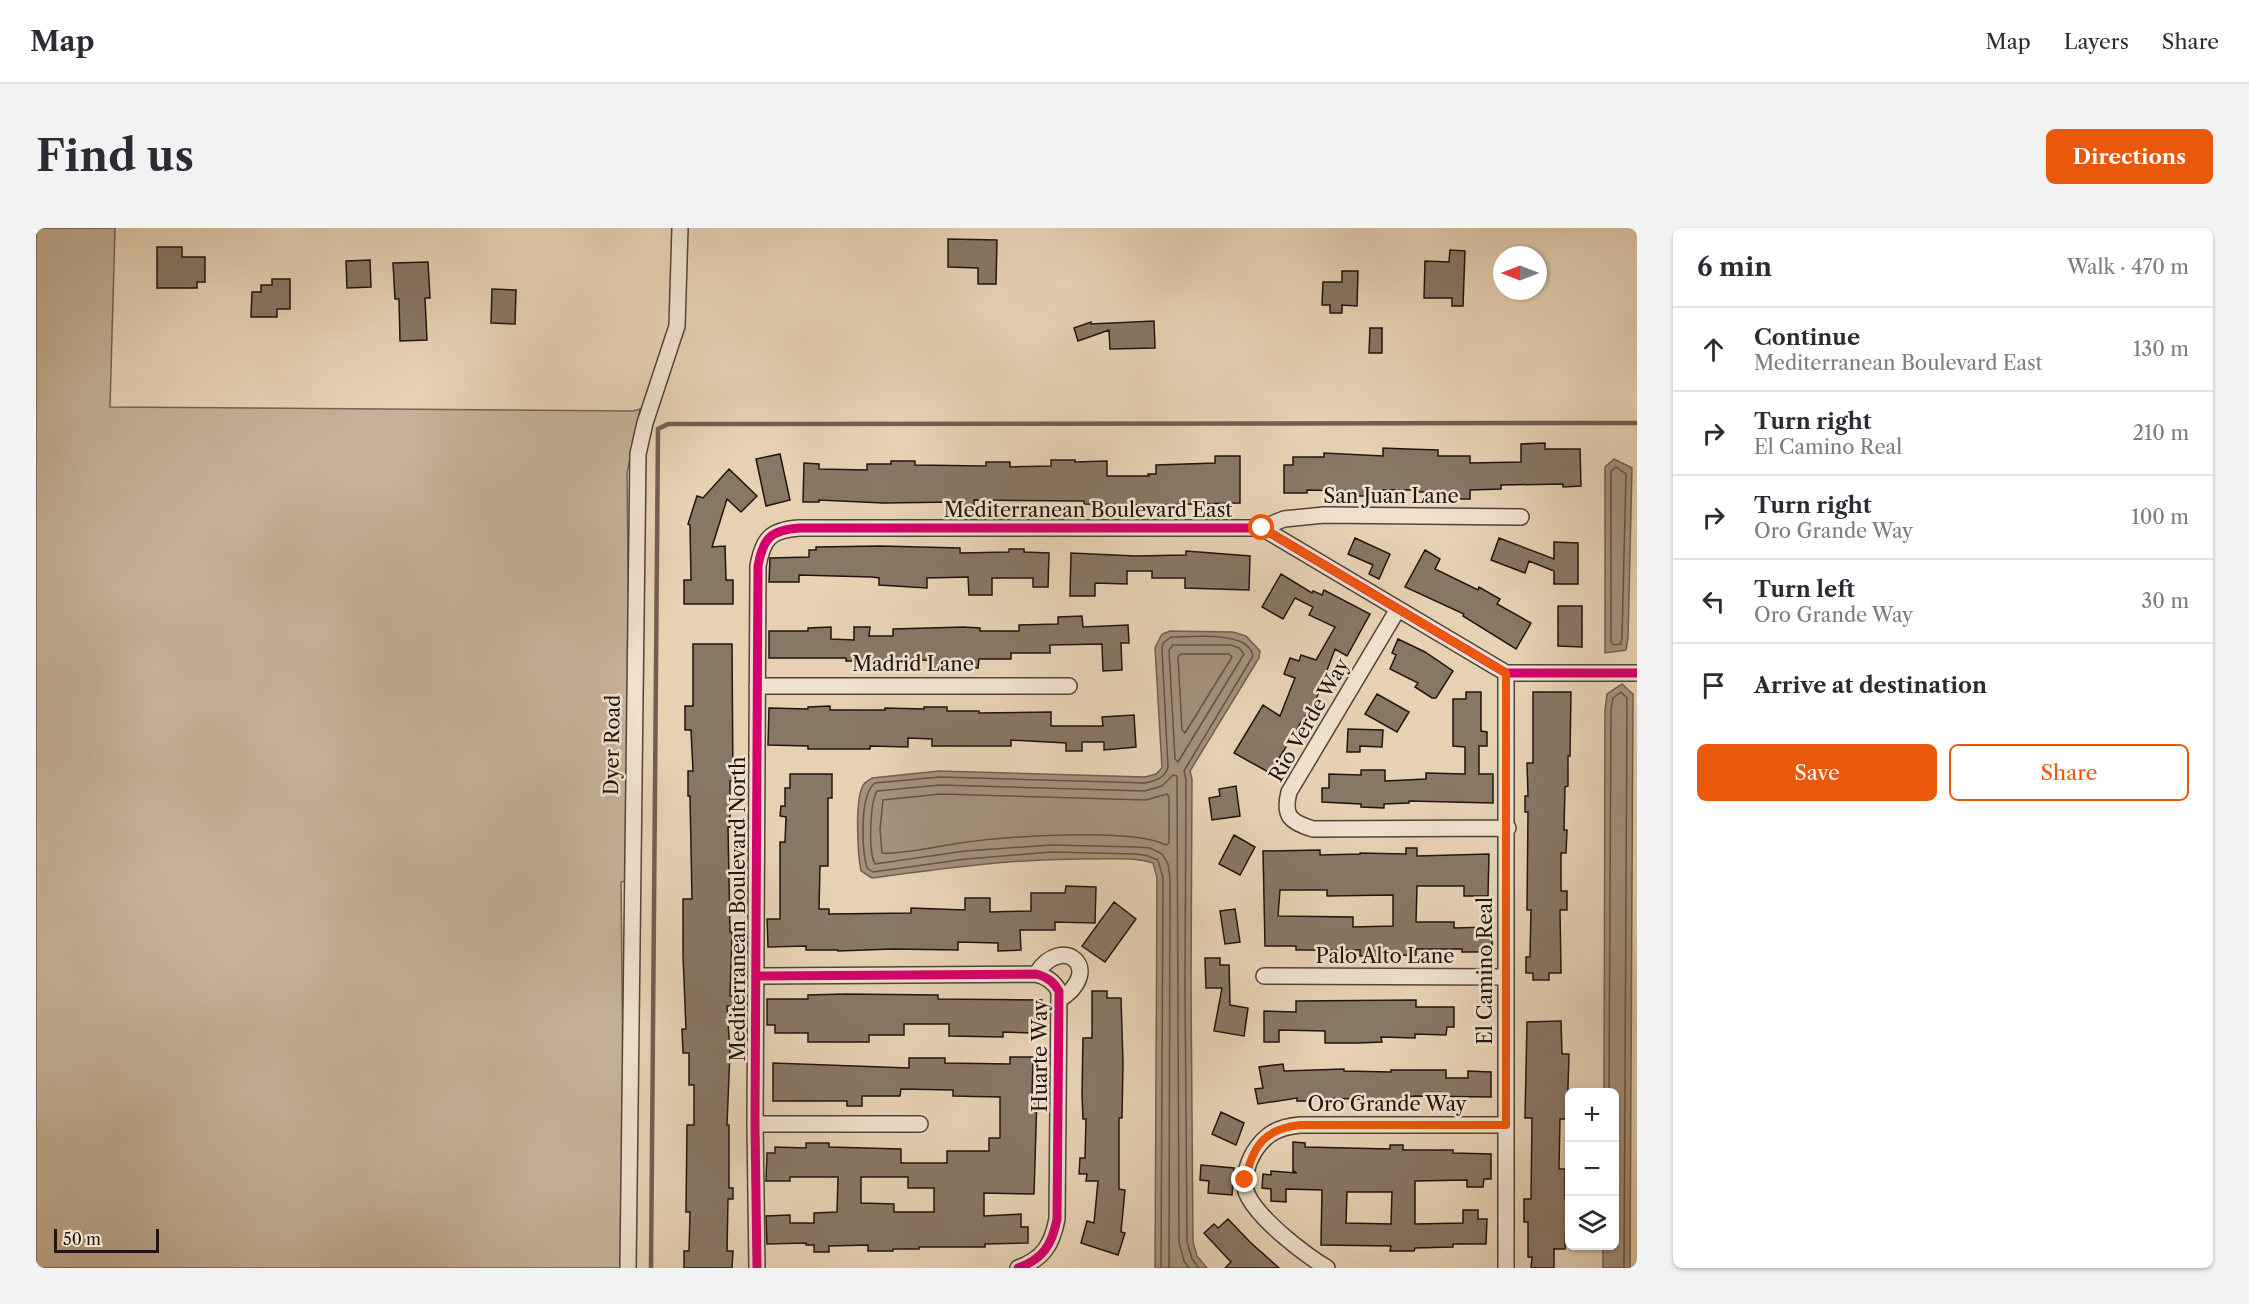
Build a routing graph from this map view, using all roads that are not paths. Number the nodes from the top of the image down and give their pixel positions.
1 (680, 228) edge
2 (1521, 517) dead end
3 (1262, 528) junction
4 (760, 551) joint
5 (1398, 609) junction
6 (1506, 673) junction
7 (1637, 673) edge
8 (757, 686) junction
9 (1069, 686) dead end
10 (1508, 828) junction
11 (1036, 974) junction
12 (756, 976) junction
13 (1264, 976) dead end
14 (1506, 978) junction
15 (1059, 1000) junction
16 (755, 1124) junction
17 (920, 1124) dead end
18 (1506, 1125) junction
19 (628, 1268) edge
20 (757, 1268) edge
21 (1018, 1268) edge
22 (1327, 1268) edge
23 (1506, 1268) edge

1 - 19 street, Dyer Road
2 - 3 street, San Juan Lane
3 - 4 street, Mediterranean Boulevard East
3 - 5 street
4 - 8 street, Mediterranean Boulevard North
5 - 6 street
5 - 10 street, Rio Verde Way
6 - 7 street
6 - 10 street, El Camino Real
8 - 9 street, Madrid Lane
8 - 12 street, Mediterranean Boulevard North
10 - 14 street, El Camino Real
11 - 12 street, Huarte Way
11 - 15 street, Huarte Way
11 - 15 street
12 - 16 street, Mediterranean Boulevard North
13 - 14 street, Palo Alto Lane
14 - 18 street, El Camino Real
15 - 21 street, Huarte Way
16 - 17 street
16 - 20 street, Mediterranean Boulevard North
18 - 22 street, Oro Grande Way
18 - 23 street, El Camino Real

